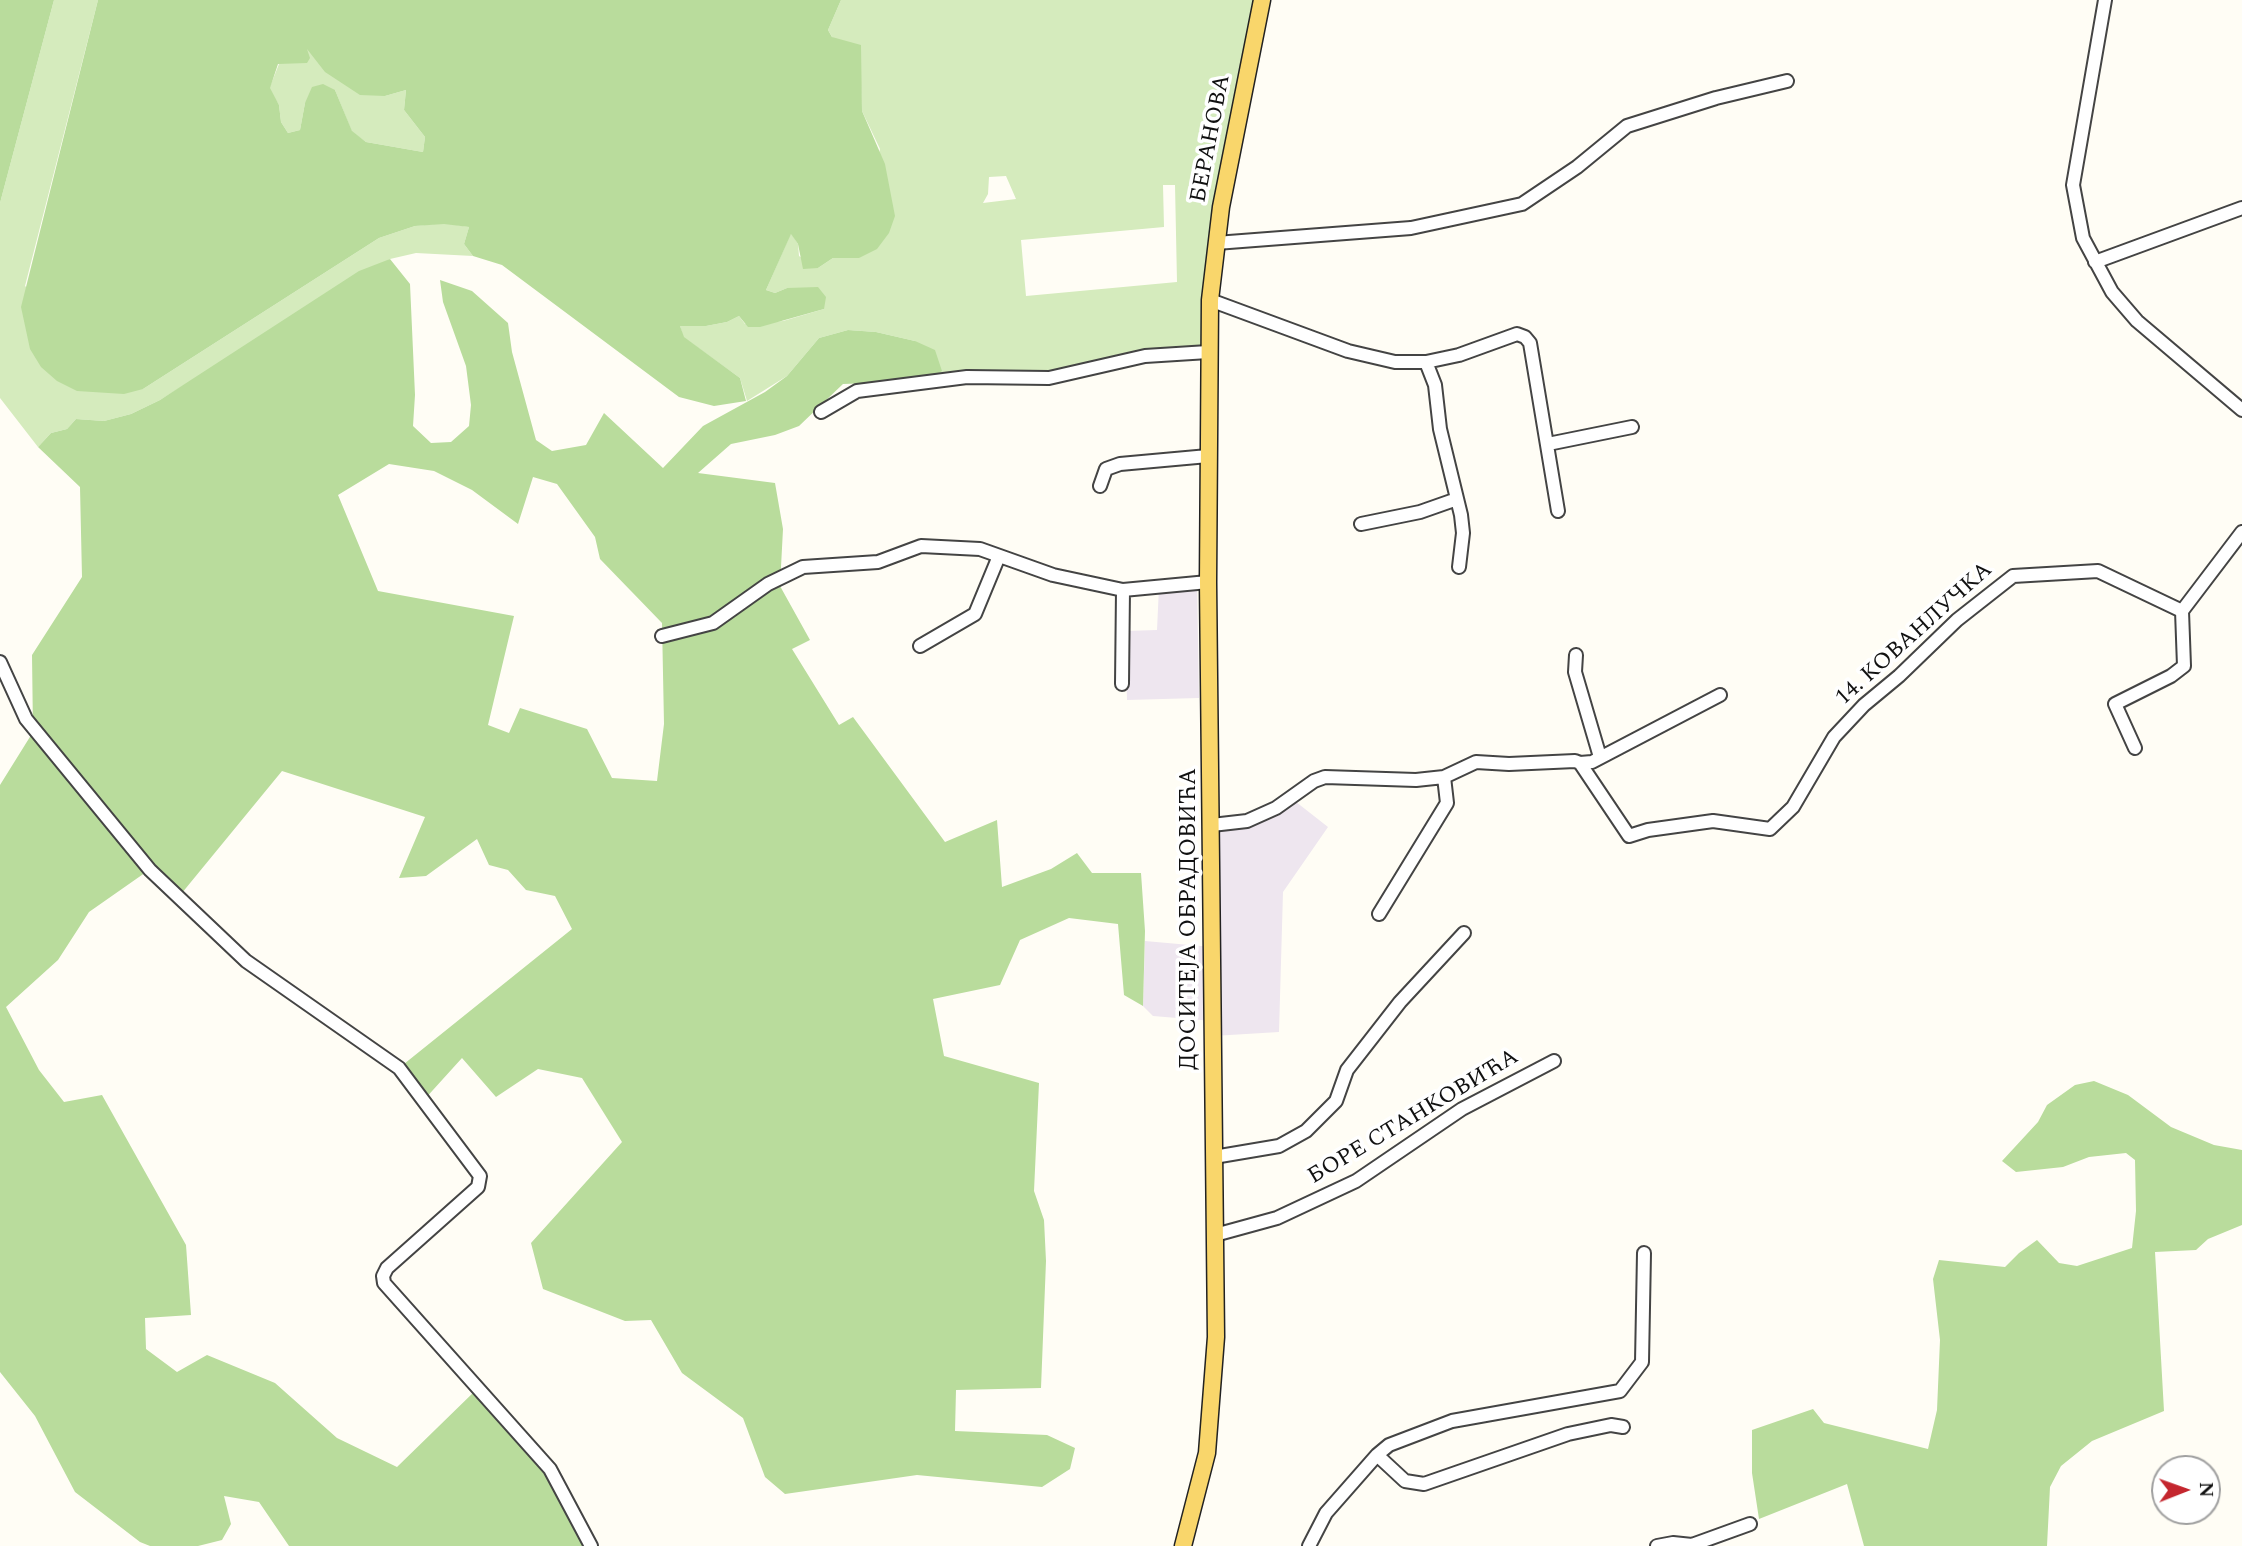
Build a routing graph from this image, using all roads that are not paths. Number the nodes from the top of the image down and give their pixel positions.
1 (1262, 0) edge
2 (2105, 0) edge
3 (1787, 81) dead end
4 (2242, 208) edge
5 (1216, 243) junction
6 (2095, 262) junction
7 (1210, 294) junction
8 (1208, 352) junction
9 (1426, 362) junction
10 (2242, 410) edge
11 (821, 412) dead end
12 (1632, 427) dead end
13 (1548, 444) junction
14 (1208, 456) junction
15 (1100, 486) dead end
16 (1457, 499) junction
17 (1558, 512) dead end
18 (1362, 524) dead end
19 (2242, 532) edge
20 (999, 556) junction
21 (1459, 567) dead end
22 (1209, 582) junction
23 (1123, 590) junction
24 (2182, 611) junction
25 (662, 636) dead end
26 (920, 646) dead end
27 (1576, 655) dead end
28 (0, 662) edge
29 (1122, 684) dead end
30 (1720, 695) dead end
31 (2135, 748) dead end
32 (1600, 757) junction
33 (1580, 763) junction
34 (1444, 777) junction
35 (1212, 825) junction
36 (1379, 914) dead end
37 (1464, 933) dead end
38 (1554, 1061) dead end
39 (1214, 1157) junction
40 (1215, 1235) junction
41 (1644, 1253) dead end
42 (1623, 1427) dead end
43 (1377, 1455) junction
44 (1750, 1524) dead end
45 (591, 1546) edge
46 (1183, 1546) edge
47 (1309, 1546) edge
48 (1657, 1546) edge

1 - 5 main road, БЕРАНОВА
2 - 6 street
3 - 5 street
4 - 6 street
5 - 7 main road, БЕРАНОВА
6 - 10 street
7 - 8 main road, ДОСИТЕЈА ОБРАДОВИЋА
7 - 9 street
8 - 11 street
8 - 14 main road, ДОСИТЕЈА ОБРАДОВИЋА
9 - 13 street
9 - 16 street
12 - 13 street
13 - 17 street
14 - 15 street
14 - 22 main road, ДОСИТЕЈА ОБРАДОВИЋА
16 - 18 street
16 - 21 street
19 - 24 street
20 - 23 street
20 - 25 street
20 - 26 street
22 - 23 street
22 - 35 main road, ДОСИТЕЈА ОБРАДОВИЋА
23 - 29 street
24 - 31 street
24 - 33 street, 14. КОВАНЛУЧКА
27 - 32 street
28 - 45 street
30 - 32 street
32 - 33 street
33 - 34 street
34 - 35 street
34 - 36 street
35 - 39 main road, ДОСИТЕЈА ОБРАДОВИЋА
37 - 39 street
38 - 40 street, БОРЕ СТАНКОВИЋА
39 - 40 main road, ДОСИТЕЈА ОБРАДОВИЋА
40 - 46 main road, ДОСИТЕЈА ОБРАДОВИЋА
41 - 43 street
42 - 43 street
43 - 47 street
44 - 48 street

